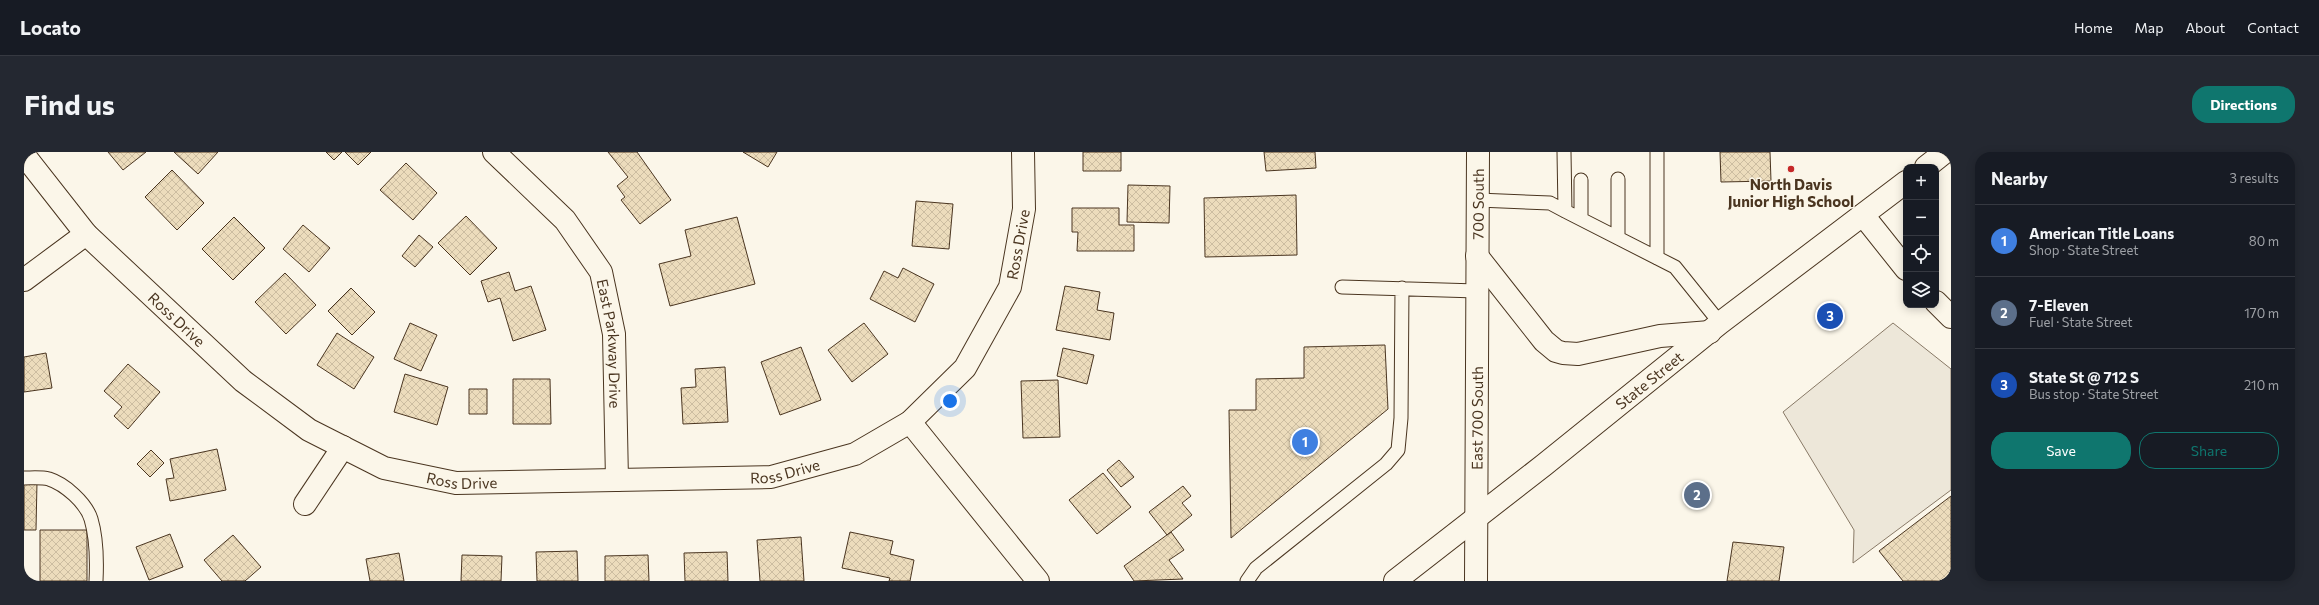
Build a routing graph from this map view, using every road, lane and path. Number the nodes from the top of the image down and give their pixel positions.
1 (494, 152) edge
2 (1023, 152) edge
3 (1478, 152) edge
4 (1564, 152) edge
5 (1657, 152) edge
6 (1945, 152) edge
7 (1930, 164) edge
8 (27, 165) edge
9 (1618, 179) dead end
10 (1581, 180) dead end
11 (1903, 184) edge
12 (1478, 200) junction
13 (1565, 211) junction
14 (1863, 215) junction
15 (1581, 219) junction
16 (86, 234) junction
17 (1618, 238) junction
18 (1477, 256) junction
19 (1657, 258) junction
20 (1903, 265) edge
21 (24, 280) edge
22 (1342, 287) dead end
23 (1402, 288) junction
24 (1477, 291) junction
25 (1939, 305) edge
26 (1951, 317) edge
27 (1715, 327) junction
28 (1660, 336) junction
29 (1677, 358) junction
30 (910, 422) junction
31 (343, 447) junction
32 (24, 478) edge
33 (617, 480) junction
34 (306, 504) dead end
35 (1476, 517) junction
36 (96, 581) edge
37 (1038, 581) edge
38 (1247, 581) edge
39 (1395, 581) edge
40 (1476, 581) edge

1 - 33 street, East Parkway Drive
2 - 30 street, Ross Drive
3 - 12 street, 700 South
4 - 13 lane
5 - 19 lane
6 - 7 street
8 - 16 street, Ross Drive
9 - 17 lane
10 - 15 lane
11 - 14 street, State Street
12 - 13 lane
12 - 18 street, 700 South
13 - 15 lane
14 - 20 street
14 - 27 street, State Street
15 - 17 lane
16 - 21 street
16 - 31 street, Ross Drive
17 - 19 lane
18 - 24 street, East 700 South
18 - 28 street
19 - 27 lane
22 - 23 lane
23 - 24 lane
23 - 38 lane
24 - 35 street, East 700 South
25 - 26 street
27 - 28 street
27 - 29 street, State Street
28 - 29 lane
29 - 35 street, State Street
30 - 33 street, Ross Drive
30 - 37 street
31 - 33 street, Ross Drive
31 - 34 street
32 - 36 lane
35 - 39 street, State Street
35 - 40 street, East 700 South

